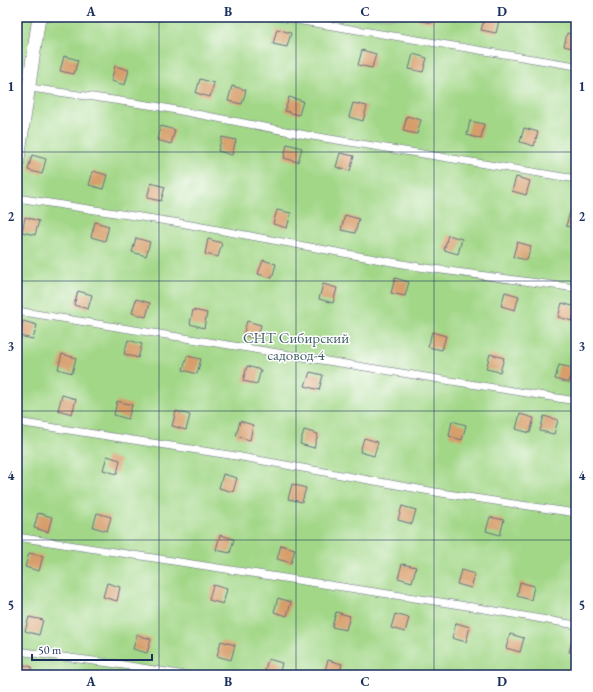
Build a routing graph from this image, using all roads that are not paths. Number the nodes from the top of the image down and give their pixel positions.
1 (39, 17) edge
2 (278, 17) edge
3 (576, 66) edge
4 (22, 86) edge
5 (17, 166) edge
6 (576, 179) edge
7 (17, 198) edge
8 (576, 288) edge
9 (17, 311) edge
10 (576, 401) edge
11 (17, 422) edge
12 (576, 513) edge
13 (17, 537) edge
14 (576, 626) edge
15 (17, 651) edge
16 (185, 675) edge

1 - 4 street
2 - 3 lane
4 - 5 street
4 - 6 lane
7 - 8 lane
9 - 10 lane
11 - 12 lane
13 - 14 lane
15 - 16 lane

